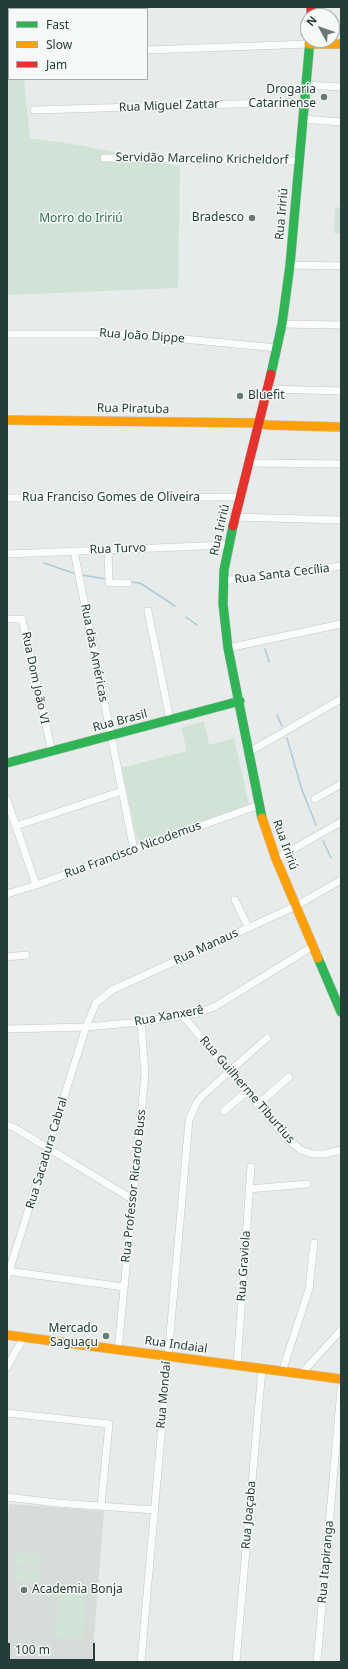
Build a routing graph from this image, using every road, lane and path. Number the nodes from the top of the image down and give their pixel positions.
1 (300, 42) edge
2 (309, 48) edge
3 (148, 50) edge
4 (306, 85) junction
5 (341, 86) edge
6 (304, 102) junction
7 (34, 110) dead end
8 (302, 119) junction
9 (341, 122) edge
10 (104, 158) dead end
11 (299, 161) junction
12 (290, 265) junction
13 (341, 266) edge
14 (282, 324) junction
15 (341, 325) edge
16 (7, 334) edge
17 (277, 348) junction
18 (268, 389) junction
19 (341, 391) edge
20 (7, 420) edge
21 (258, 423) junction
22 (341, 427) edge
23 (248, 463) junction
24 (341, 464) edge
25 (240, 497) junction
26 (7, 498) edge
27 (235, 517) junction
28 (341, 520) edge
29 (228, 545) junction
30 (108, 550) junction
31 (74, 551) junction
32 (7, 554) edge
33 (341, 566) edge
34 (223, 581) junction
35 (128, 583) dead end
36 (148, 611) dead end
37 (7, 619) edge
38 (341, 624) edge
39 (228, 648) junction
40 (341, 699) edge
41 (240, 701) junction
42 (170, 720) junction
43 (111, 736) junction
44 (52, 752) junction
45 (249, 752) junction
46 (7, 764) edge
47 (341, 784) edge
48 (122, 791) junction
49 (315, 799) dead end
50 (7, 800) edge
51 (259, 805) junction
52 (341, 822) edge
53 (16, 826) junction
54 (134, 850) junction
55 (276, 859) junction
56 (341, 880) edge
57 (36, 885) junction
58 (7, 894) edge
59 (235, 900) dead end
60 (296, 906) junction
61 (248, 928) junction
62 (313, 946) junction
63 (26, 955) dead end
64 (7, 957) edge
65 (341, 1012) edge
66 (183, 1016) junction
67 (141, 1022) junction
68 (86, 1027) junction
69 (7, 1029) edge
70 (267, 1038) dead end
71 (229, 1072) junction
72 (289, 1077) dead end
73 (246, 1092) junction
74 (257, 1105) junction
75 (224, 1111) dead end
76 (7, 1125) edge
77 (49, 1149) junction
78 (341, 1150) edge
79 (251, 1167) dead end
80 (307, 1184) dead end
81 (249, 1189) junction
82 (132, 1199) junction
83 (314, 1243) dead end
84 (8, 1274) edge
85 (124, 1287) junction
86 (341, 1330) edge
87 (7, 1335) edge
88 (24, 1337) junction
89 (118, 1350) junction
90 (168, 1356) junction
91 (237, 1366) junction
92 (7, 1367) edge
93 (262, 1369) junction
94 (282, 1372) junction
95 (301, 1374) junction
96 (341, 1379) edge
97 (341, 1390) edge
98 (7, 1413) edge
99 (7, 1497) edge
100 (101, 1506) junction
101 (154, 1510) junction
102 (140, 1662) edge
103 (236, 1662) edge
104 (317, 1662) edge

1 - 3 street
2 - 4 main road, Rua Iririú
4 - 5 street
4 - 6 main road, Rua Iririú
6 - 7 street, Rua Miguel Zattar
6 - 8 main road, Rua Iririú
8 - 9 street
8 - 11 main road, Rua Iririú
10 - 11 street, Servidão Marcelino Kricheldorf
11 - 12 main road, Rua Iririú
12 - 13 street
12 - 14 main road, Rua Iririú
14 - 15 street
14 - 17 main road, Rua Iririú
16 - 17 street, Rua João Dippe
17 - 18 main road, Rua Iririú
18 - 19 street
18 - 21 main road, Rua Iririú
20 - 21 main road, Rua Piratuba
21 - 22 main road, Rua Piratuba
21 - 23 main road, Rua Iririú
23 - 24 street
23 - 25 main road, Rua Iririú
25 - 26 street, Rua Franciso Gomes de Oliveira
25 - 27 main road, Rua Iririú
27 - 28 street
27 - 29 main road, Rua Iririú
29 - 30 street, Rua Turvo
29 - 34 main road, Rua Iririú
30 - 31 street, Rua Turvo
30 - 35 street
31 - 32 street, Rua Turvo
31 - 43 street, Rua das Américas
33 - 34 street, Rua Santa Cecília
34 - 39 main road, Rua Iririú
36 - 42 street
37 - 44 street, Rua Dom João VI
38 - 39 street
39 - 41 main road, Rua Iririú
40 - 45 street
41 - 42 main road, Rua Brasil
41 - 45 main road, Rua Iririú
42 - 43 main road, Rua Brasil
43 - 44 main road, Rua Brasil
43 - 48 street, Rua das Américas
44 - 46 main road, Rua Brasil
45 - 51 main road, Rua Iririú
47 - 49 street
48 - 53 street
48 - 54 street, Rua das Américas
50 - 53 street
51 - 54 street, Rua Francisco Nicodemus
51 - 55 main road, Rua Iririú
52 - 55 street
53 - 57 street
54 - 57 street, Rua Francisco Nicodemus
55 - 60 main road, Rua Iririú
56 - 60 street, Rua Manaus
57 - 58 street, Rua Francisco Nicodemus
59 - 61 street
60 - 61 street, Rua Manaus
60 - 62 main road, Rua Iririú
61 - 68 street, Rua Manaus
62 - 65 main road, Rua Iririú
62 - 66 street, Rua Xanxerê
63 - 64 street
66 - 67 street, Rua Xanxerê
66 - 71 street, Rua Guilherme Tiburtius
67 - 68 street, Rua Xanxerê
67 - 82 street, Rua Professor Ricardo Buss
68 - 69 street, Rua Xanxerê
68 - 77 street, Rua Sacadura Cabral
70 - 71 street, Rua Mondaí
71 - 73 street, Rua Guilherme Tiburtius
71 - 90 street, Rua Mondaí
72 - 74 street
73 - 74 street, Rua Guilherme Tiburtius
73 - 75 street
74 - 78 street, Rua Guilherme Tiburtius
76 - 77 street
77 - 82 street
77 - 84 street, Rua Sacadura Cabral
79 - 81 street, Rua Graviola
80 - 81 street
81 - 91 street, Rua Graviola
82 - 85 street, Rua Professor Ricardo Buss
83 - 94 street
84 - 85 street
85 - 89 street, Rua Professor Ricardo Buss
86 - 95 street
87 - 88 main road, Rua Indaial
88 - 89 main road, Rua Indaial
88 - 92 street
89 - 90 main road, Rua Indaial
90 - 91 main road, Rua Indaial
90 - 101 street, Rua Mondaí
91 - 93 main road, Rua Indaial
93 - 94 main road, Rua Indaial
93 - 103 street, Rua Joaçaba
94 - 95 main road, Rua Indaial
95 - 96 main road, Rua Indaial
97 - 104 street, Rua Itapiranga
98 - 100 street
99 - 100 street
100 - 101 street
101 - 102 street, Rua Mondaí

